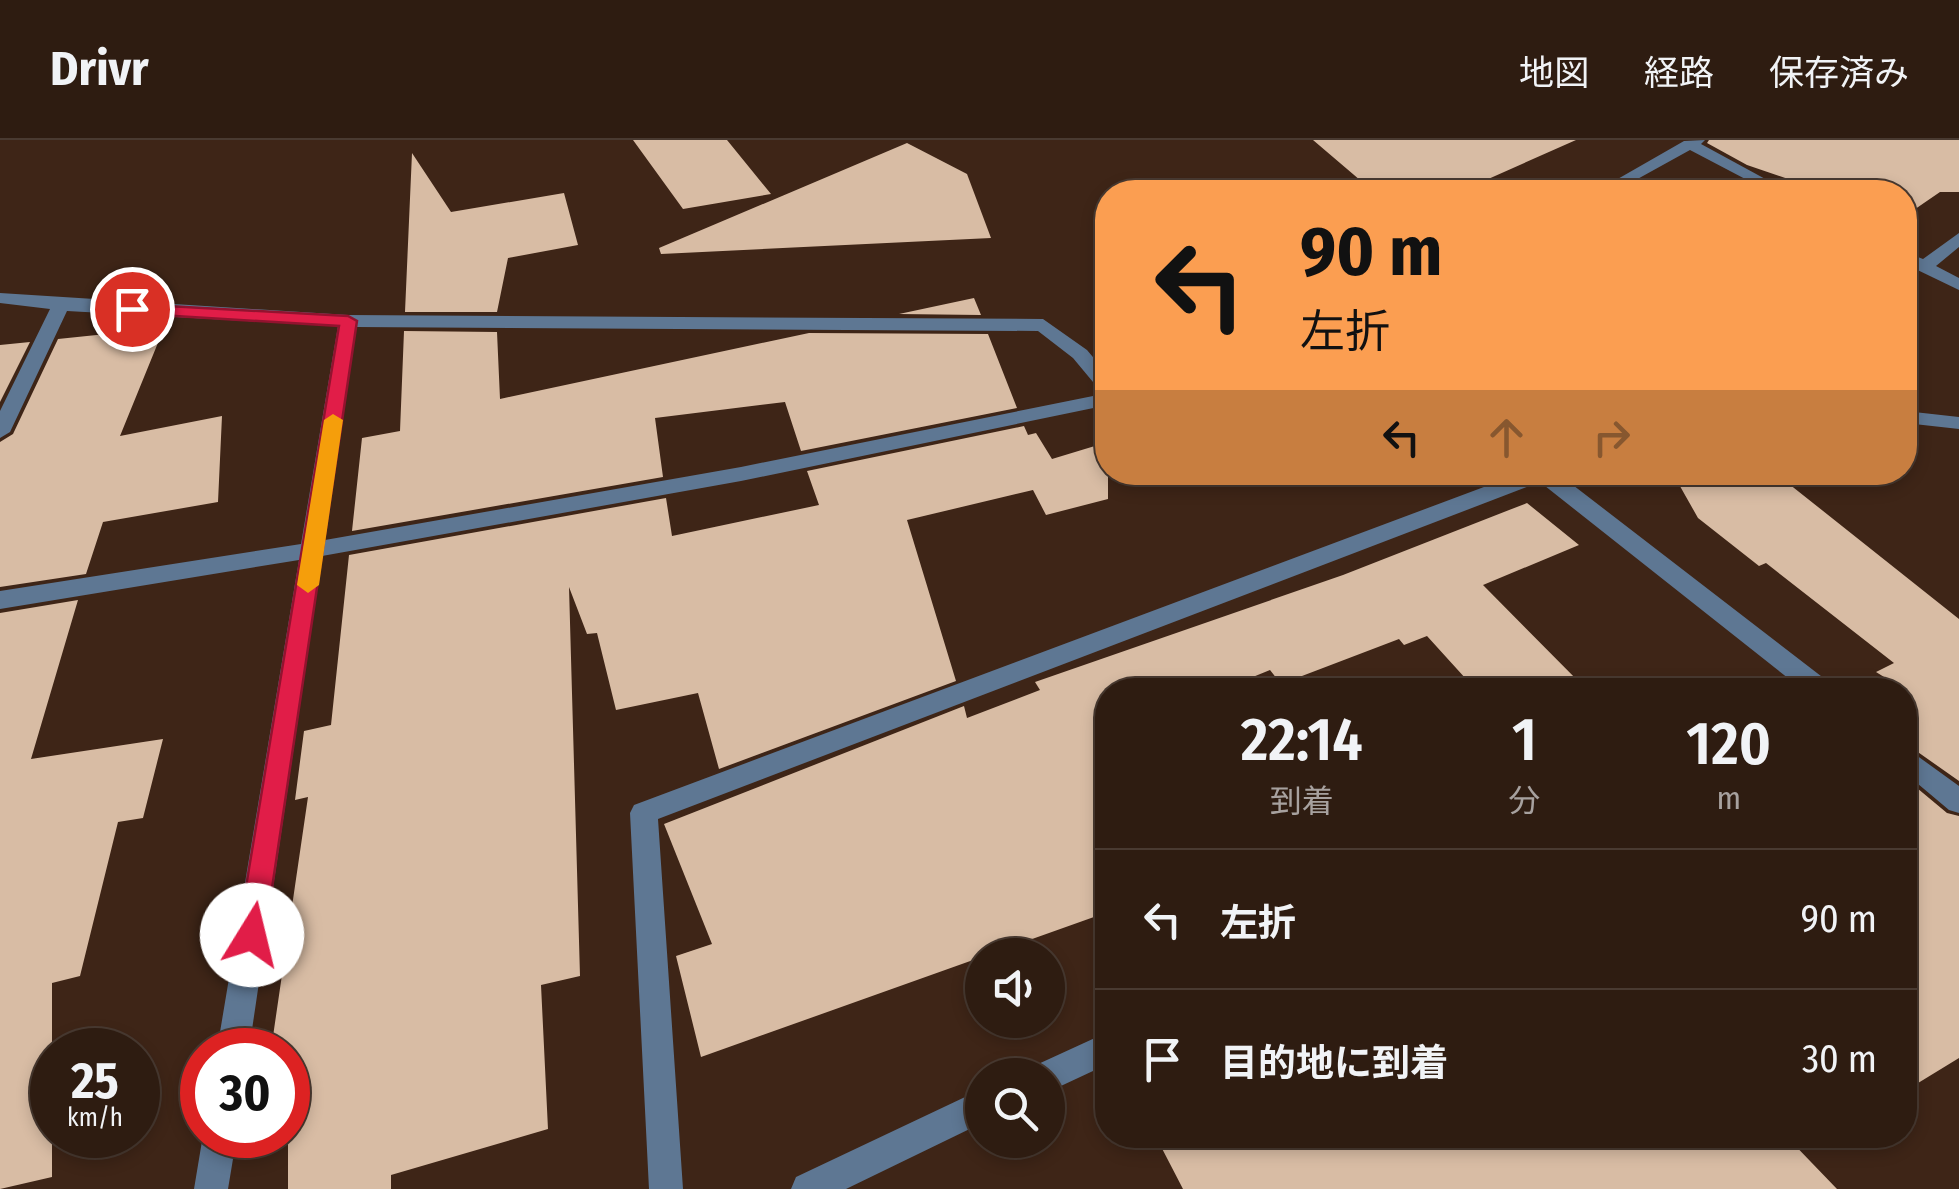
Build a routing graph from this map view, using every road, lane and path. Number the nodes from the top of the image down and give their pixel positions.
1 (1692, 142) edge
2 (1624, 180) edge
3 (1760, 180) edge
4 (1959, 238) edge
5 (1917, 263) edge
6 (1925, 267) junction
7 (1959, 285) edge
8 (0, 298) edge
9 (60, 305) junction
10 (348, 321) junction
11 (1095, 373) edge
12 (1095, 402) edge
13 (1917, 418) edge
14 (1959, 423) edge
15 (0, 432) edge
16 (1510, 485) edge
17 (1561, 485) edge
18 (314, 550) junction
19 (0, 600) edge
20 (1806, 678) edge
21 (1917, 768) edge
22 (1959, 802) edge
23 (237, 1028) edge
24 (1095, 1053) edge
25 (1065, 1068) edge
26 (965, 1114) edge
27 (216, 1158) edge
28 (211, 1189) edge
29 (666, 1189) edge
30 (808, 1189) edge

1 - 2 street
1 - 3 street
4 - 6 street
5 - 6 street
6 - 7 street
8 - 9 street
9 - 10 street
9 - 15 street
10 - 11 street
10 - 18 street
12 - 18 street
13 - 14 street
16 - 29 street
17 - 20 street
18 - 19 street
18 - 23 street
21 - 22 street
24 - 25 street
26 - 30 street
27 - 28 street

